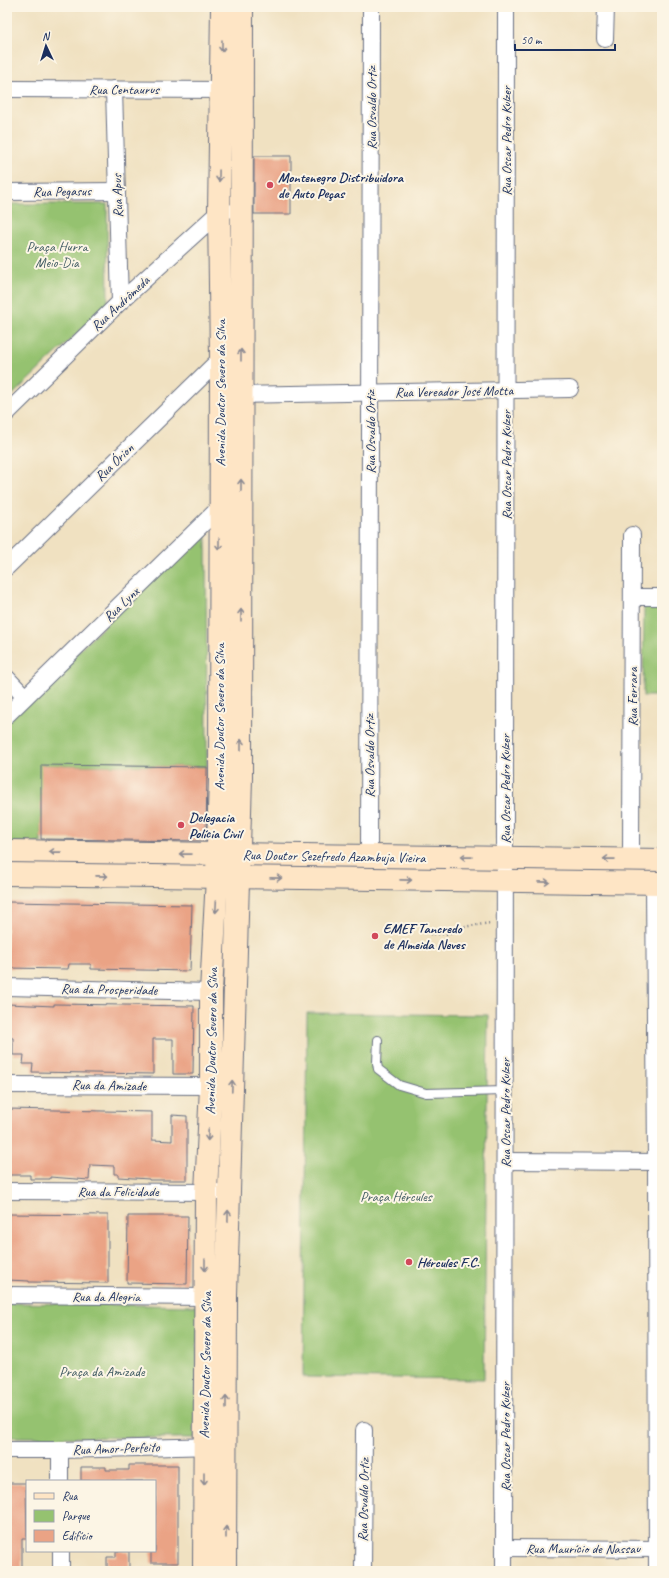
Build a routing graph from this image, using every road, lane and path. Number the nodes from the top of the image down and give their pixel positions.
1 (222, 7) edge
2 (242, 7) edge
3 (371, 7) edge
4 (506, 7) edge
5 (606, 7) edge
6 (605, 40) dead end
7 (7, 88) edge
8 (114, 89) junction
9 (232, 90) junction
10 (117, 191) junction
11 (7, 192) edge
12 (241, 210) junction
13 (219, 212) junction
14 (120, 302) junction
15 (221, 358) junction
16 (570, 389) dead end
17 (506, 390) junction
18 (370, 393) junction
19 (241, 395) junction
20 (7, 413) edge
21 (219, 508) junction
22 (241, 508) junction
23 (632, 535) dead end
24 (7, 567) edge
25 (632, 597) junction
26 (662, 597) edge
27 (7, 678) edge
28 (25, 697) junction
29 (7, 715) edge
30 (230, 778) junction
31 (7, 851) edge
32 (76, 852) junction
33 (228, 854) junction
34 (369, 856) junction
35 (505, 858) junction
36 (631, 860) junction
37 (662, 860) edge
38 (7, 874) edge
39 (75, 875) junction
40 (227, 877) junction
41 (505, 881) junction
42 (658, 883) edge
43 (491, 923) dead end
44 (430, 934) dead end
45 (7, 987) edge
46 (212, 992) junction
47 (378, 1040) dead end
48 (7, 1084) edge
49 (211, 1086) junction
50 (505, 1092) junction
51 (505, 1161) junction
52 (659, 1162) edge
53 (7, 1191) edge
54 (206, 1192) junction
55 (229, 1192) junction
56 (7, 1295) edge
57 (205, 1297) junction
58 (364, 1430) dead end
59 (204, 1446) junction
60 (226, 1446) junction
61 (7, 1450) edge
62 (60, 1450) junction
63 (60, 1480) edge
64 (505, 1548) junction
65 (659, 1549) edge
66 (61, 1552) edge
67 (61, 1571) edge
68 (204, 1571) edge
69 (225, 1571) edge
70 (363, 1571) edge
71 (504, 1571) edge
72 (657, 1571) edge

1 -> 9 street, Avenida Doutor Severo da Silva
2 - 9 street, Avenida Doutor Severo da Silva
3 - 18 street, Rua Osvaldo Ortiz
4 - 17 street, Rua Oscar Pedro Kulzer
5 - 6 street
7 - 8 street, Rua Centaurus
8 - 9 street, Rua Centaurus
8 - 10 street, Rua Apus
9 - 12 street, Avenida Doutor Severo da Silva
9 -> 13 street, Avenida Doutor Severo da Silva
10 - 11 street, Rua Pegasus
10 - 14 street, Rua Apus
12 - 13 street
19 -> 12 street, Avenida Doutor Severo da Silva
13 - 14 street, Rua Andrômeda
13 - 15 street, Avenida Doutor Severo da Silva
14 - 20 street, Rua Andrômeda
15 - 21 street, Avenida Doutor Severo da Silva
15 - 24 street, Rua Órion
16 - 17 street, Rua Vereador José Motta
17 - 18 street, Rua Vereador José Motta
17 - 35 street, Rua Oscar Pedro Kulzer
18 - 19 street, Rua Vereador José Motta
18 - 34 street, Rua Osvaldo Ortiz
22 -> 19 street, Avenida Doutor Severo da Silva
21 - 22 street
21 - 28 street, Rua Lynx
21 -> 30 street, Avenida Doutor Severo da Silva
30 -> 22 street, Avenida Doutor Severo da Silva
23 - 25 street, Rua Ferrara
25 - 26 street
25 - 36 street, Rua Ferrara
27 - 28 street
28 - 29 street, Rua Lynx
30 - 33 street, Avenida Doutor Severo da Silva
32 -> 31 street, Rua Doutor Sezefredo Azambuja Vieira
33 -> 32 street, Rua Doutor Sezefredo Azambuja Vieira
32 - 39 street
33 - 34 street, Rua Doutor Sezefredo Azambuja Vieira
33 - 40 street, Avenida Doutor Severo da Silva
35 -> 34 street, Rua Doutor Sezefredo Azambuja Vieira
36 -> 35 street, Rua Doutor Sezefredo Azambuja Vieira
35 - 41 street, Rua Oscar Pedro Kulzer
36 - 37 street, Rua Doutor Sezefredo Azambuja Vieira
38 - 39 street, Rua Doutor Sezefredo Azambuja Vieira
39 -> 40 street, Rua Doutor Sezefredo Azambuja Vieira
40 -> 41 street, Rua Doutor Sezefredo Azambuja Vieira
40 -> 46 street, Avenida Doutor Severo da Silva
55 -> 40 street, Avenida Doutor Severo da Silva
41 -> 42 street, Rua Doutor Sezefredo Azambuja Vieira
41 - 50 street, Rua Oscar Pedro Kulzer
42 - 52 street
43 - 44 path
45 - 46 street, Rua da Prosperidade
46 - 49 street, Avenida Doutor Severo da Silva
47 - 50 lane
48 - 49 street, Rua da Amizade
49 -> 54 street, Avenida Doutor Severo da Silva
50 - 51 street, Rua Oscar Pedro Kulzer
51 - 52 street
51 - 64 street, Rua Oscar Pedro Kulzer
52 - 65 street
53 - 54 street, Rua da Felicidade
54 - 55 street, Rua da Felicidade
54 -> 57 street, Avenida Doutor Severo da Silva
60 -> 55 street, Avenida Doutor Severo da Silva
56 - 57 street, Rua da Alegria
57 - 59 street, Avenida Doutor Severo da Silva
58 - 70 street, Rua Osvaldo Ortiz
59 - 60 street, Rua Amor-Perfeito
59 - 62 street, Rua Amor-Perfeito
59 -> 68 street, Avenida Doutor Severo da Silva
69 -> 60 street, Avenida Doutor Severo da Silva
61 - 62 street, Rua Amor-Perfeito
62 - 63 street
64 - 65 street, Rua Maurício de Nassau
64 - 71 street, Rua Oscar Pedro Kulzer
65 - 72 street
66 - 67 street

